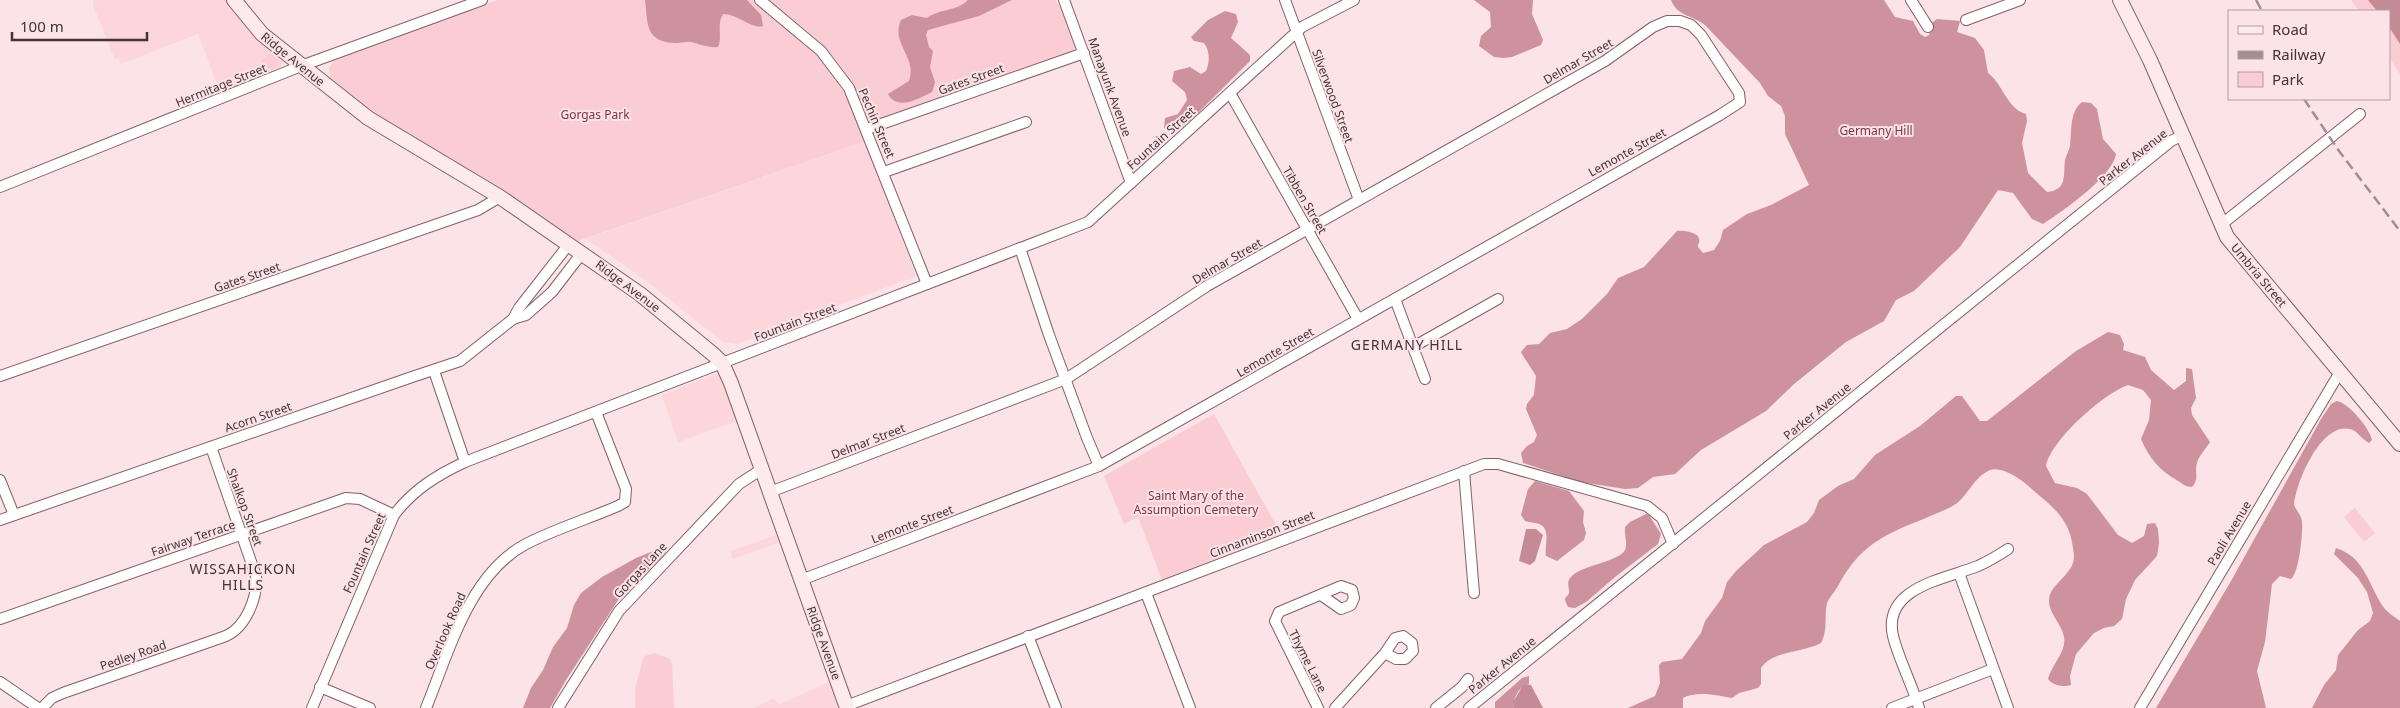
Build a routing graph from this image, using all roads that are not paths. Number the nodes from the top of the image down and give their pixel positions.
1 (234, 0) edge
2 (482, 0) edge
3 (760, 0) edge
4 (1064, 0) edge
5 (1285, 0) edge
6 (1354, 0) edge
7 (1912, 0) edge
8 (2020, 0) edge
9 (2120, 0) edge
10 (1966, 20) dead end
11 (1928, 27) dead end
12 (1296, 32) junction
13 (1084, 53) junction
14 (301, 66) junction
15 (1230, 93) junction
16 (1740, 102) joint
17 (2360, 114) dead end
18 (1026, 122) dead end
19 (867, 129) junction
20 (2183, 135) junction
21 (884, 172) junction
22 (1131, 183) junction
23 (0, 187) edge
24 (500, 197) junction
25 (1359, 200) junction
26 (2222, 224) junction
27 (1307, 230) junction
28 (569, 244) junction
29 (1020, 248) junction
30 (582, 253) junction
31 (927, 284) junction
32 (1395, 299) junction
33 (1498, 299) dead end
34 (513, 319) junction
35 (1358, 319) junction
36 (1413, 347) junction
37 (722, 363) junction
38 (434, 371) junction
39 (2340, 372) junction
40 (0, 376) edge
41 (1066, 379) junction
42 (1425, 379) dead end
43 (596, 412) junction
44 (2400, 444) edge
45 (211, 447) junction
46 (465, 462) junction
47 (1099, 466) junction
48 (762, 469) junction
49 (1464, 471) junction
50 (0, 480) edge
51 (770, 492) junction
52 (14, 515) junction
53 (394, 515) junction
54 (0, 520) edge
55 (242, 534) junction
56 (1673, 544) junction
57 (2008, 549) dead end
58 (1958, 573) junction
59 (801, 580) junction
60 (1146, 593) junction
61 (1474, 593) dead end
62 (1322, 595) dead end
63 (0, 619) edge
64 (236, 631) joint
65 (1028, 636) junction
66 (1385, 653) dead end
67 (1993, 669) junction
68 (1468, 679) dead end
69 (0, 682) edge
70 (320, 687) junction
71 (1482, 703) edge
72 (1918, 703) edge
73 (847, 707) edge
74 (38, 708) edge
75 (42, 708) edge
76 (312, 708) edge
77 (370, 708) edge
78 (426, 708) edge
79 (558, 708) edge
80 (1056, 708) edge
81 (1190, 708) edge
82 (1318, 708) edge
83 (1335, 708) edge
84 (1436, 708) edge
85 (1469, 708) edge
86 (1892, 708) edge
87 (2008, 708) edge
88 (2140, 708) edge

1 - 14 main road, Ridge Avenue
2 - 14 street, Hermitage Street
3 - 19 street, Pechin Street
4 - 13 street, Manayunk Avenue
5 - 12 street, Silverwood Street
6 - 12 street, Fountain Street
7 - 11 street
8 - 10 street
9 - 20 main road, Umbria Street
12 - 15 street, Fountain Street
12 - 25 street, Silverwood Street
13 - 19 street, Gates Street
13 - 22 street, Manayunk Avenue
14 - 23 street, Hermitage Street
14 - 24 main road, Ridge Avenue
15 - 22 street, Fountain Street
15 - 27 street, Tibben Street
16 - 25 street, Delmar Street
16 - 32 street, Lemonte Street
17 - 26 street
18 - 21 street
19 - 21 street, Pechin Street
20 - 26 main road, Umbria Street
20 - 56 street, Parker Avenue
21 - 31 street, Pechin Street
22 - 29 street, Fountain Street
24 - 28 main road, Ridge Avenue
24 - 40 street, Gates Street
25 - 27 street, Delmar Street
26 - 39 main road, Umbria Street
27 - 35 street, Tibben Street
27 - 41 street, Delmar Street
28 - 30 main road, Ridge Avenue
28 - 34 street, Acorn Street
29 - 31 street, Fountain Street
29 - 41 street
30 - 34 street, Acorn Street
30 - 37 main road, Ridge Avenue
31 - 37 street, Fountain Street
32 - 35 street, Lemonte Street
32 - 36 street
33 - 36 street
34 - 38 street, Acorn Street
35 - 47 street, Lemonte Street
36 - 42 street
37 - 43 street, Fountain Street
37 - 48 main road, Ridge Avenue
38 - 45 street, Acorn Street
38 - 46 street
39 - 44 main road, Umbria Street
39 - 88 street, Paoli Avenue
41 - 47 street
41 - 51 street, Delmar Street
43 - 46 street, Fountain Street
43 - 78 street, Overlook Road
45 - 52 street, Acorn Street
45 - 55 street, Shalkop Street
46 - 53 street, Fountain Street
47 - 59 street, Lemonte Street
48 - 51 main road, Ridge Avenue
48 - 79 street, Gorgas Lane
49 - 56 street, Cinnaminson Street
49 - 60 street, Cinnaminson Street
49 - 61 street
50 - 52 street
51 - 59 main road, Ridge Avenue
52 - 54 street, Acorn Street
53 - 55 street, Fairway Terrace
53 - 70 street, Fountain Street
55 - 63 street, Fairway Terrace
55 - 64 street, Shalkop Street
56 - 71 street, Parker Avenue
57 - 58 street
58 - 67 street
58 - 72 street
59 - 73 main road, Ridge Avenue
60 - 65 street, Cinnaminson Street
60 - 81 street
62 - 82 street, Thyme Lane
64 - 75 street, Pedley Road
65 - 73 street, Cinnaminson Street
65 - 80 street
66 - 83 street
67 - 72 street
67 - 87 street
68 - 84 street
69 - 74 street
70 - 76 street, Fountain Street
70 - 77 street
71 - 85 street, Parker Avenue
72 - 86 street

